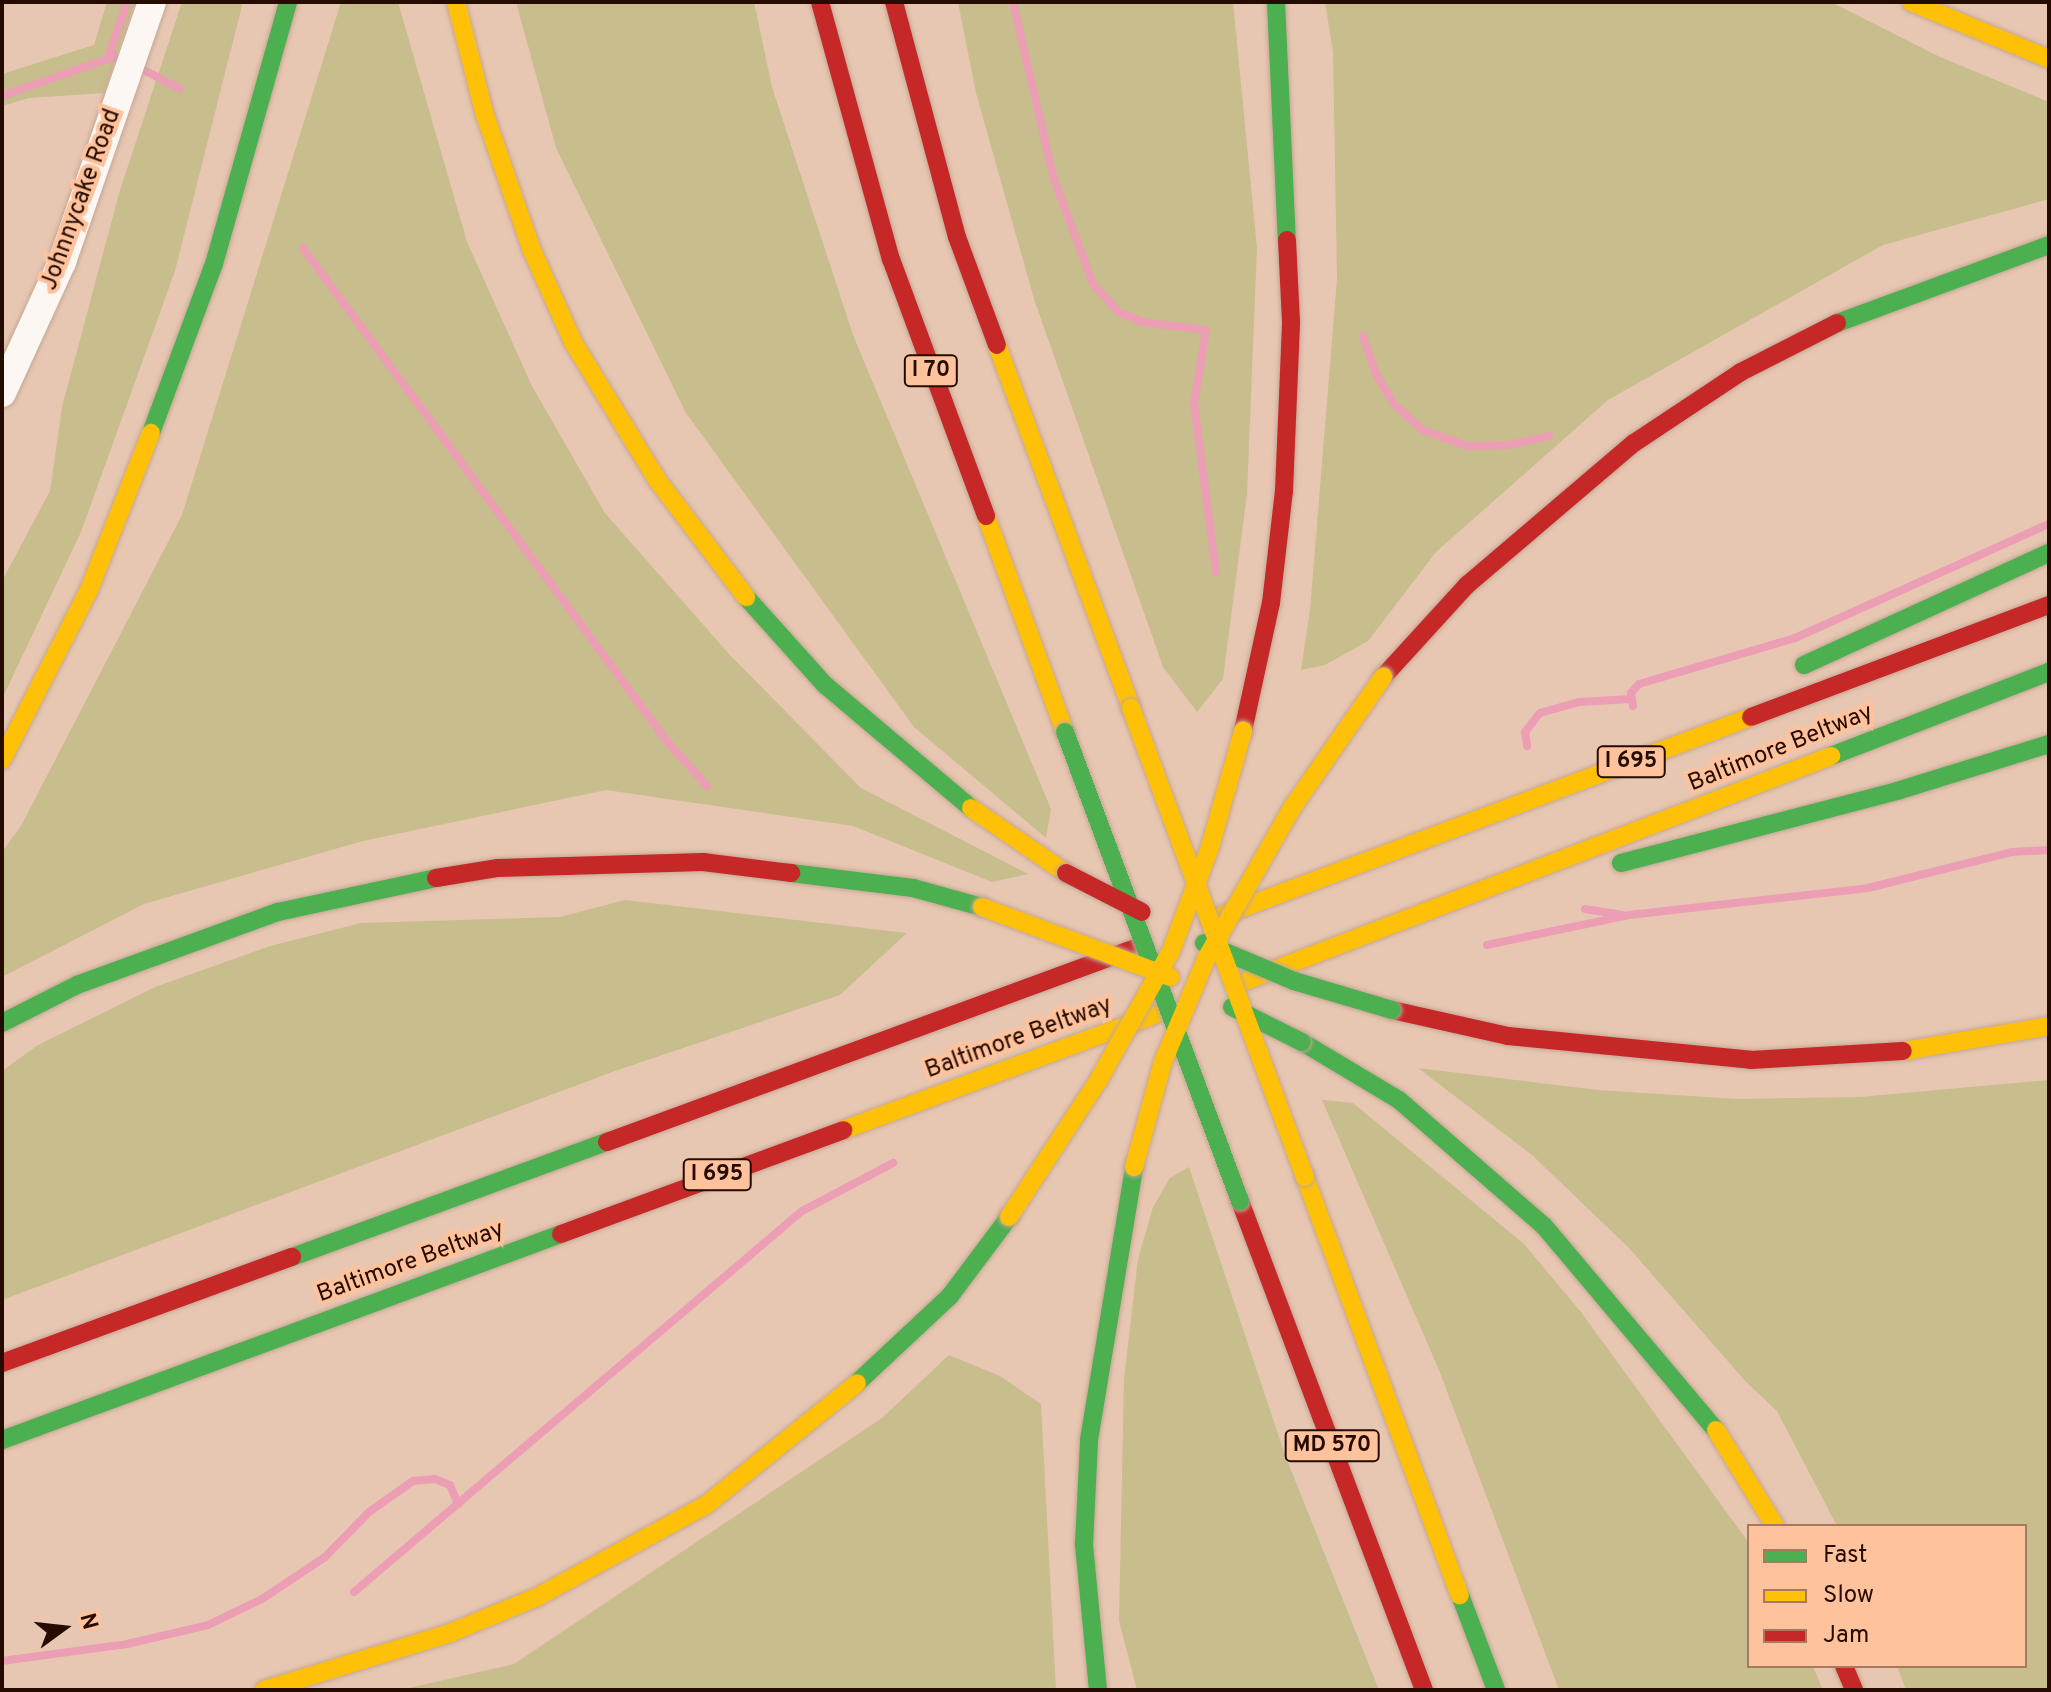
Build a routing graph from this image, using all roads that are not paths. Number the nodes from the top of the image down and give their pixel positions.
1 (152, 2) edge
2 (288, 2) edge
3 (456, 2) edge
4 (820, 2) edge
5 (894, 2) edge
6 (1276, 2) edge
7 (1911, 2) edge
8 (2049, 59) edge
9 (2049, 245) edge
10 (2, 393) edge
11 (2049, 553) edge
12 (2049, 605) edge
13 (2049, 672) edge
14 (1784, 673) dead end
15 (2049, 744) edge
16 (2, 760) edge
17 (1579, 760) dead end
18 (1433, 912) junction
19 (1212, 919) junction
20 (2, 1023) edge
21 (2049, 1026) edge
22 (1240, 1201) joint
23 (2, 1363) edge
24 (2, 1440) edge
25 (1774, 1524) edge
26 (1845, 1668) edge
27 (264, 1690) edge
28 (1098, 1690) edge
29 (1424, 1690) edge
30 (1496, 1690) edge
31 (1854, 1690) edge

1 - 10 street, Johnnycake Road
2 - 16 highway
3 - 21 highway, bridge
4 - 22 highway, I 70, bridge
5 - 30 highway, MD 570, bridge
6 - 27 highway, bridge
7 - 8 highway
9 - 28 highway, bridge
11 - 14 highway
12 - 19 highway, Baltimore Beltway / I 695
13 - 18 highway, Baltimore Beltway / I 695
15 - 18 highway
17 - 19 highway
18 - 24 highway, Baltimore Beltway / I 695
19 - 23 highway, Baltimore Beltway / I 695
20 - 25 highway, bridge
22 - 29 highway, MD 570
26 - 31 highway

